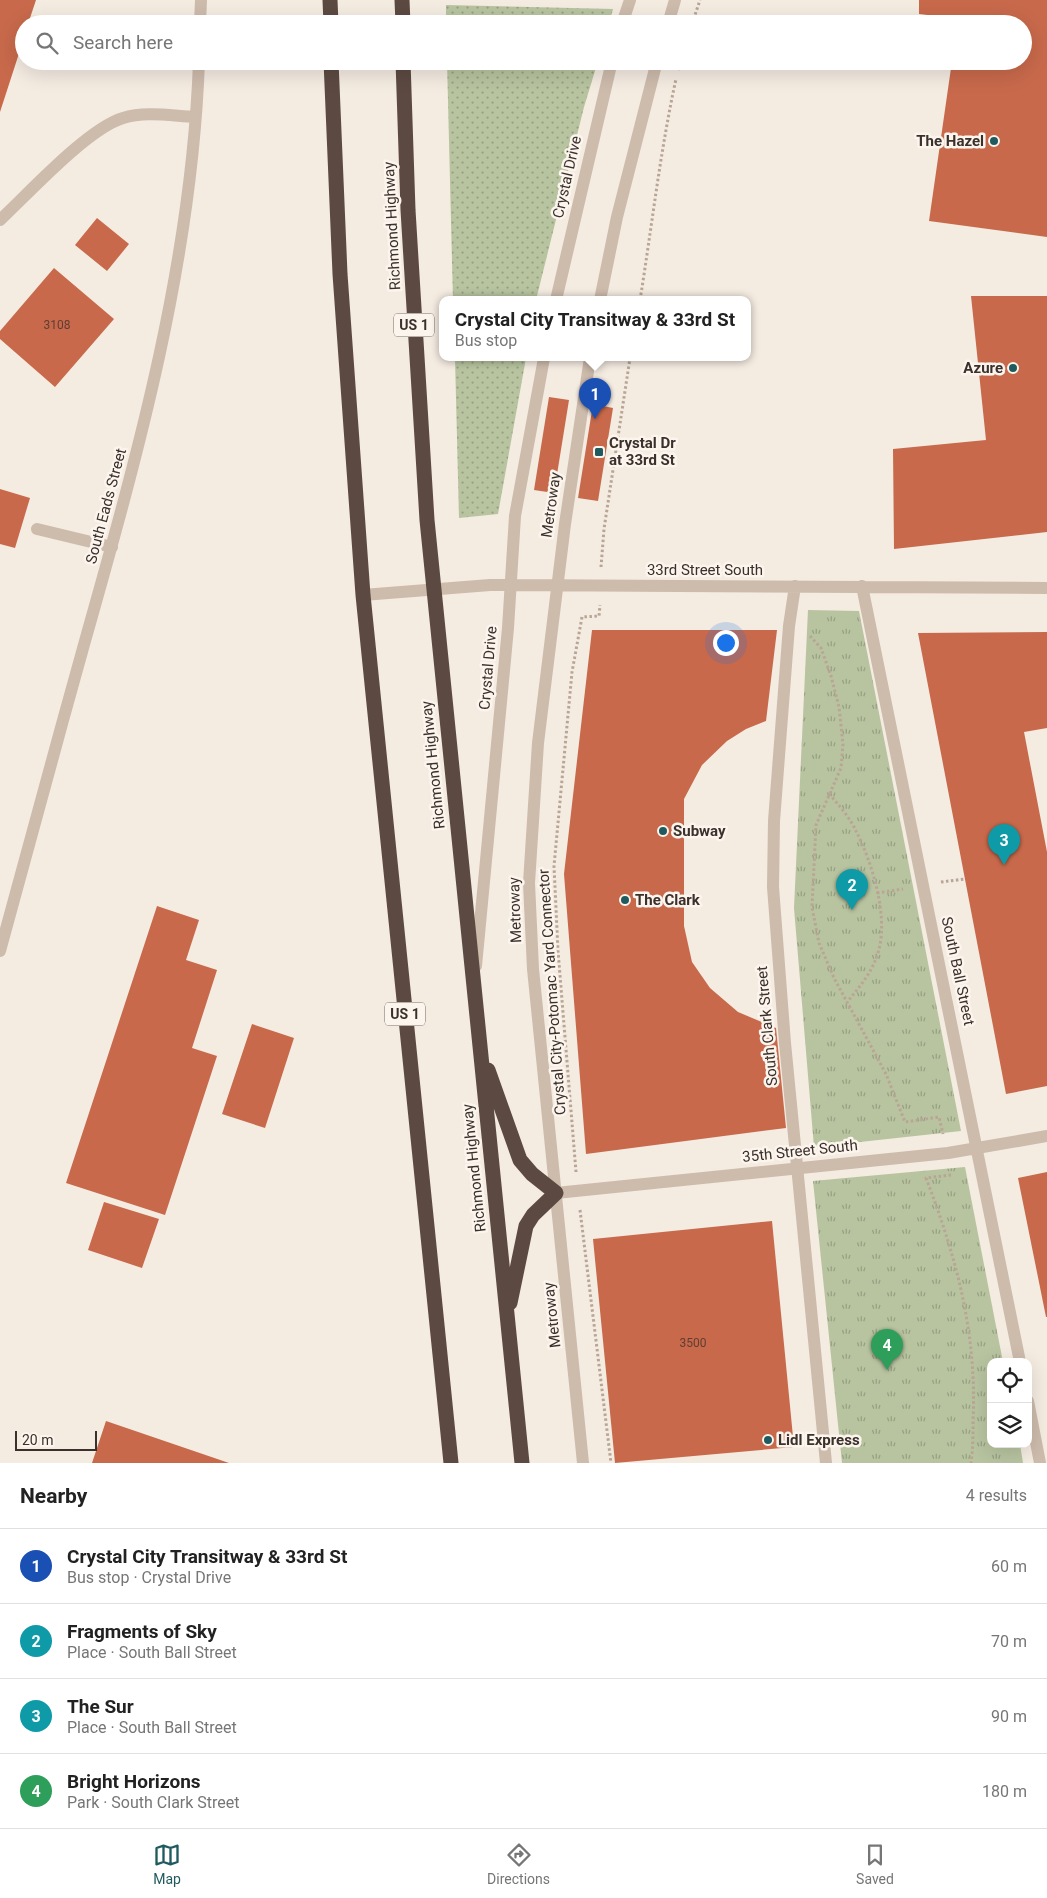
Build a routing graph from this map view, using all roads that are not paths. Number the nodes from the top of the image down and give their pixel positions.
1 (201, 0) edge
2 (330, 0) edge
3 (402, 0) edge
4 (630, 0) edge
5 (675, 0) edge
6 (200, 15) edge
7 (331, 15) edge
8 (403, 15) edge
9 (625, 15) edge
10 (671, 15) edge
11 (198, 70) edge
12 (331, 70) edge
13 (403, 70) edge
14 (610, 70) edge
15 (655, 70) edge
16 (195, 117) junction
17 (0, 220) edge
18 (557, 296) edge
19 (601, 296) edge
20 (543, 361) edge
21 (590, 361) edge
22 (37, 529) dead end
23 (112, 547) junction
24 (512, 585) junction
25 (556, 585) junction
26 (795, 586) junction
27 (862, 586) junction
28 (434, 588) junction
29 (1047, 588) edge
30 (362, 595) junction
31 (0, 950) edge
32 (474, 984) junction
33 (480, 1047) junction
34 (1047, 1136) edge
35 (978, 1149) junction
36 (797, 1168) junction
37 (556, 1193) junction
38 (507, 1316) junction
39 (1019, 1358) edge
40 (1028, 1403) edge
41 (451, 1463) edge
42 (522, 1463) edge
43 (583, 1463) edge
44 (826, 1463) edge
45 (1040, 1463) edge

1 - 6 street
2 - 7 highway
3 - 8 highway
4 - 9 street
5 - 10 street
11 - 16 street, South Eads Street
12 - 30 highway, US 1
13 - 28 highway, Richmond Highway / US 1
14 - 18 street, Crystal Drive
15 - 19 street
16 - 17 street
16 - 23 street, South Eads Street
20 - 24 street, Crystal Drive
21 - 25 street, Metroway
22 - 23 street
23 - 31 street, South Eads Street
24 - 25 street, 33rd Street South
24 - 28 street, 33rd Street South
24 - 32 street, Crystal Drive
25 - 26 street, 33rd Street South
25 - 37 street, Metroway
26 - 27 street, 33rd Street South
26 - 36 street, South Clark Street
27 - 29 street, 33rd Street South
27 - 35 street, South Ball Street
28 - 30 street, 33rd Street South
28 - 32 highway, Richmond Highway / US 1
30 - 41 highway, US 1
32 - 33 highway, Richmond Highway / US 1
33 - 37 highway
33 - 38 highway, Richmond Highway / US 1
34 - 35 street, 35th Street South
35 - 36 street, 35th Street South
35 - 39 street, South Ball Street
36 - 37 street, 35th Street South
36 - 44 street, South Clark Street
37 - 38 highway
37 - 43 street, Metroway
38 - 42 highway, Richmond Highway / US 1
40 - 45 street

